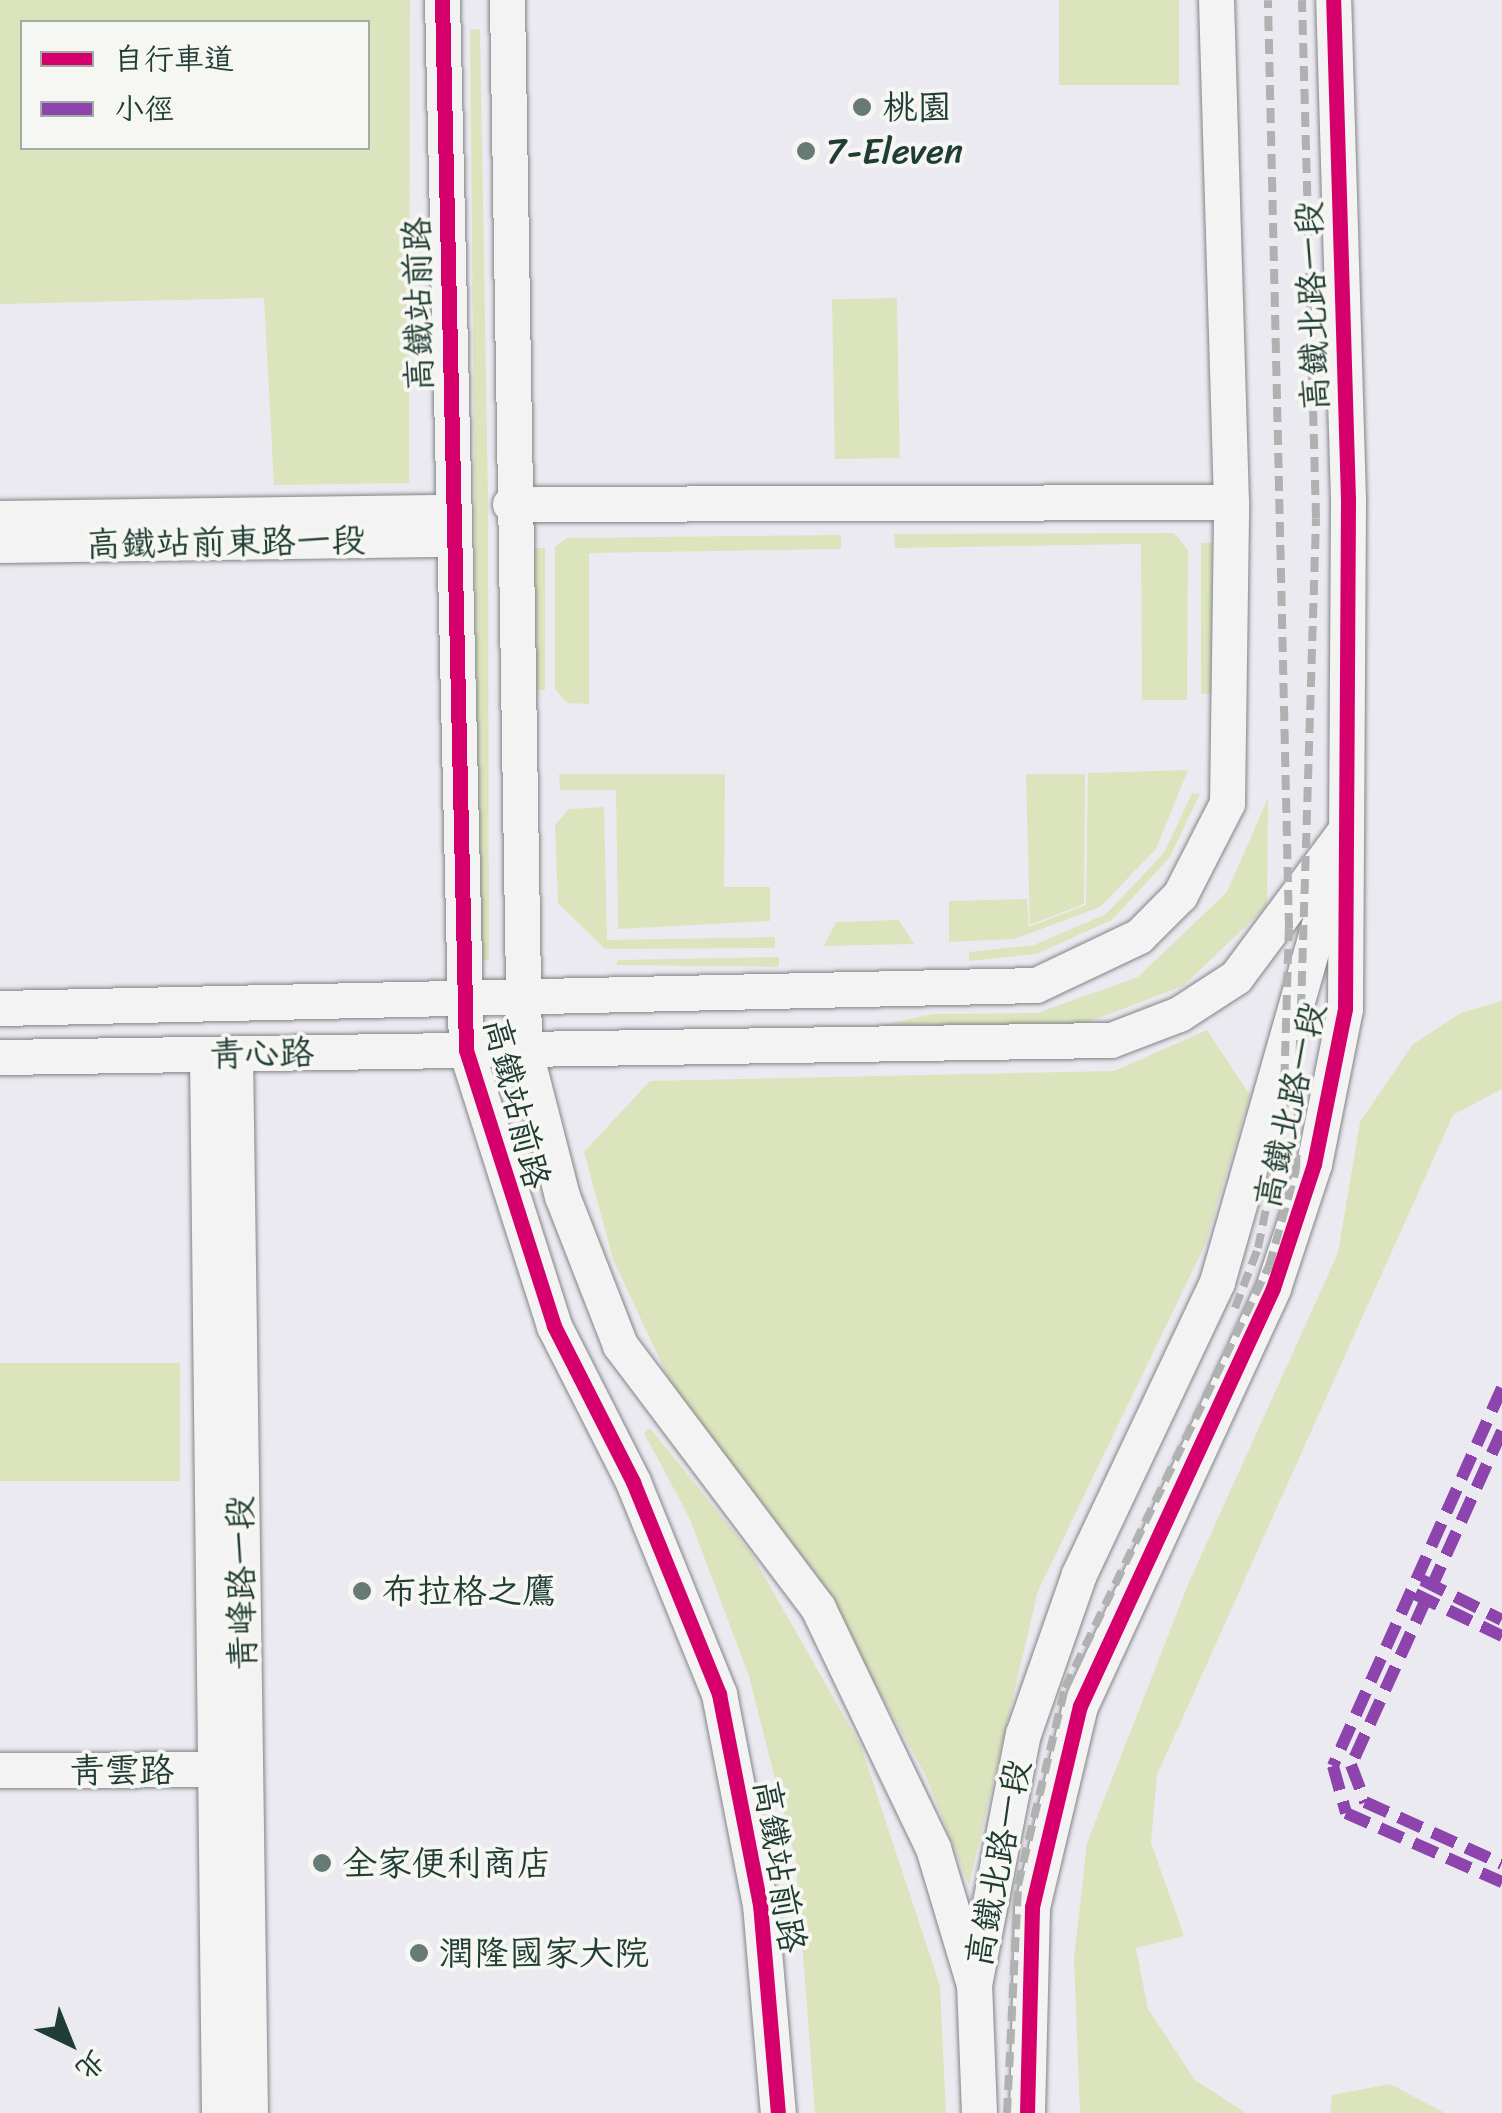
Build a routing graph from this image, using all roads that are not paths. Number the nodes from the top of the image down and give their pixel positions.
1 (442, 0) edge
2 (507, 0) edge
3 (1216, 0) edge
4 (1333, 0) edge
5 (1230, 502) junction
6 (510, 504) junction
7 (0, 518) edge
8 (452, 526) junction
9 (0, 545) edge
10 (1345, 831) junction
11 (522, 1000) junction
12 (463, 1002) junction
13 (0, 1008) edge
14 (524, 1048) junction
15 (466, 1050) junction
16 (221, 1054) junction
17 (0, 1057) edge
18 (229, 1769) junction
19 (0, 1770) edge
20 (974, 1985) junction
21 (218, 2113) edge
22 (250, 2113) edge
23 (778, 2113) edge
24 (979, 2113) edge
25 (1027, 2113) edge

1 - 8 street, 高鐵站前路
2 - 6 street, 高鐵站前路
3 - 5 street
4 - 10 street, 高鐵北路一段
5 - 6 street
5 - 11 street
6 - 11 street, 高鐵站前路
7 - 8 street, 高鐵站前東路一段
8 - 9 street, 高鐵站前東路一段
8 - 12 street, 高鐵站前路
10 - 14 street
10 - 20 street, 高鐵北路一段
10 - 25 street, 高鐵北路一段
11 - 12 street, 青心路
11 - 14 street
12 - 13 street, 青心路
12 - 15 street, 高鐵站前路
14 - 15 street, 青心路
14 - 20 street, 高鐵站前路
15 - 16 street, 青心路
15 - 23 street, 高鐵站前路
16 - 17 street, 青心路
16 - 18 street, 青峰路一段
18 - 19 street, 青雲路
18 - 21 street, 青峰路一段
18 - 22 street, 青峰路一段
20 - 24 street, 高鐵北路一段

